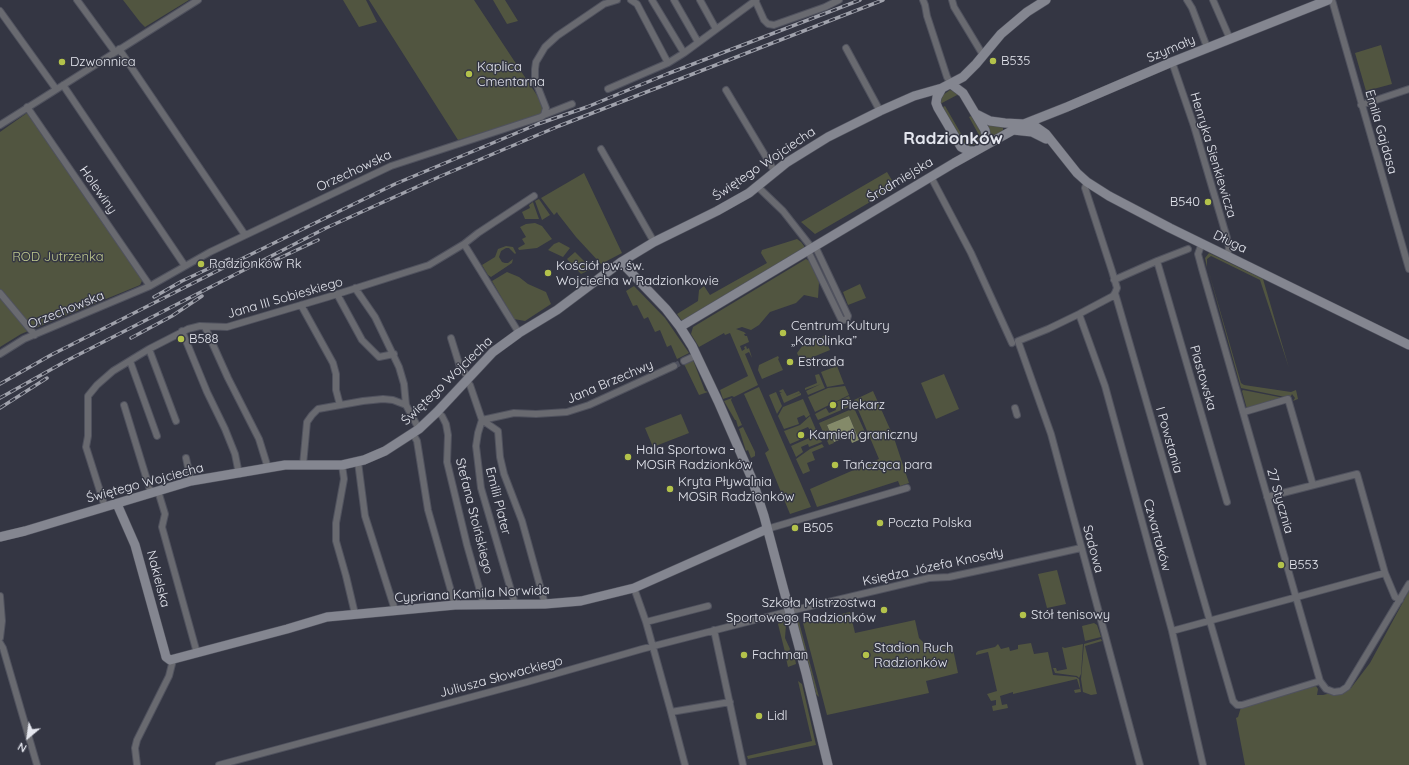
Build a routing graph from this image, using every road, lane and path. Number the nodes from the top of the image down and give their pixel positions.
1 (77, 0) edge
2 (198, 0) edge
3 (617, 0) edge
4 (631, 0) edge
5 (652, 0) edge
6 (674, 0) edge
7 (700, 0) edge
8 (755, 0) edge
9 (839, 0) edge
10 (923, 0) edge
11 (952, 0) edge
12 (1046, 0) edge
13 (1187, 0) edge
14 (1213, 0) edge
15 (1328, 0) edge
16 (1332, 0) edge
17 (0, 11) edge
18 (716, 29) junction
19 (1230, 39) junction
20 (698, 42) junction
21 (1208, 47) junction
22 (846, 48) dead end
23 (117, 51) junction
24 (684, 54) junction
25 (983, 55) junction
26 (1172, 62) junction
27 (668, 63) junction
28 (63, 85) junction
29 (946, 86) junction
30 (56, 89) junction
31 (608, 89) dead end
32 (1409, 89) edge
33 (726, 90) dead end
34 (572, 104) dead end
35 (1361, 105) junction
36 (27, 107) junction
37 (880, 111) junction
38 (976, 114) junction
39 (1049, 114) junction
40 (543, 116) junction
41 (1024, 124) junction
42 (0, 125) edge
43 (1013, 130) junction
44 (1046, 134) junction
45 (1053, 144) junction
46 (983, 146) junction
47 (601, 149) dead end
48 (973, 151) junction
49 (775, 172) junction
50 (931, 177) junction
51 (1087, 182) junction
52 (758, 187) junction
53 (534, 196) dead end
54 (245, 235) junction
55 (654, 242) junction
56 (1202, 243) junction
57 (464, 244) junction
58 (812, 248) junction
59 (1188, 249) dead end
60 (1227, 255) junction
61 (1157, 261) junction
62 (621, 262) junction
63 (185, 266) junction
64 (1409, 269) edge
65 (1114, 280) junction
66 (150, 286) junction
67 (355, 288) junction
68 (0, 293) edge
69 (1116, 293) junction
70 (337, 294) junction
71 (301, 305) junction
72 (1079, 314) junction
73 (205, 327) junction
74 (680, 327) junction
75 (182, 331) junction
76 (519, 333) junction
77 (35, 335) junction
78 (451, 338) dead end
79 (1015, 342) junction
80 (1409, 345) edge
81 (149, 349) junction
82 (0, 354) edge
83 (394, 354) junction
84 (697, 355) junction
85 (130, 361) junction
86 (684, 361) tunnel mouth
87 (674, 366) tunnel mouth
88 (467, 380) junction
89 (124, 405) dead end
90 (340, 405) junction
91 (406, 405) junction
92 (1015, 408) dead end
93 (437, 412) junction
94 (1244, 412) junction
95 (1017, 415) dead end
96 (482, 420) junction
97 (176, 421) dead end
98 (416, 431) junction
99 (158, 436) dead end
100 (186, 458) dead end
101 (358, 462) junction
102 (342, 465) junction
103 (303, 466) junction
104 (268, 468) junction
105 (239, 474) junction
106 (191, 481) junction
107 (1313, 485) junction
108 (907, 488) dead end
109 (155, 492) junction
110 (1267, 497) junction
111 (1227, 502) dead end
112 (117, 504) junction
113 (104, 507) junction
114 (767, 529) junction
115 (0, 537) edge
116 (1081, 548) junction
117 (1384, 573) junction
118 (1409, 584) edge
119 (634, 588) junction
120 (0, 596) edge
121 (1297, 598) junction
122 (1400, 600) junction
123 (515, 604) junction
124 (545, 604) junction
125 (455, 605) junction
126 (484, 605) junction
127 (708, 606) dead end
128 (395, 610) junction
129 (789, 611) junction
130 (355, 614) junction
131 (1210, 620) junction
132 (646, 622) junction
133 (714, 630) junction
134 (1172, 631) junction
135 (0, 638) edge
136 (0, 642) edge
137 (652, 646) junction
138 (197, 653) junction
139 (172, 660) junction
140 (1320, 681) junction
141 (730, 702) junction
142 (671, 712) junction
143 (37, 765) edge
144 (137, 765) edge
145 (219, 765) edge
146 (685, 765) edge
147 (743, 765) edge
148 (828, 765) edge
149 (1140, 765) edge
150 (1203, 765) edge

1 - 23 street
2 - 23 street
3 - 40 street
4 - 27 street
5 - 24 street
6 - 20 street
7 - 18 street
8 - 9 street
8 - 18 street
10 - 29 street
11 - 25 street
12 - 25 street, Świętego Wojciecha
13 - 21 street
14 - 19 street
15 - 19 street, Szymały
16 - 35 street, Emila Gajdasa
17 - 30 street
18 - 20 street
19 - 21 street, Szymały
20 - 24 street
21 - 26 street, Szymały
22 - 37 street
23 - 28 street
23 - 54 street
24 - 27 street
25 - 29 street, Świętego Wojciecha
26 - 39 street, Szymały
26 - 60 street, Henryka Sienkiewicza
27 - 31 street
28 - 30 street
28 - 63 street
29 - 37 street, Świętego Wojciecha
29 - 38 street
29 - 48 street
30 - 36 street
32 - 35 street
33 - 49 street
34 - 40 street, Orzechowska
35 - 64 street, Emila Gajdasa
36 - 42 street
36 - 66 street, Holewiny
37 - 49 street, Świętego Wojciecha
38 - 41 street, Długa
38 - 46 street
39 - 41 street, Szymały
39 - 44 street
40 - 54 street, Orzechowska
41 - 43 street, Śródmiejska
41 - 44 street, Długa
43 - 45 street, Długa
43 - 46 street, Śródmiejska
44 - 45 street, Długa
45 - 51 street, Długa
46 - 48 street, Śródmiejska
47 - 55 street
48 - 50 street, Śródmiejska
49 - 52 street, Świętego Wojciecha
50 - 58 street, Śródmiejska
50 - 79 street, Sadowa
51 - 56 street, Długa
51 - 65 street, I Powstania
52 - 55 street, Świętego Wojciecha
52 - 58 street
53 - 57 street, Jana III Sobieskiego
54 - 63 street, Orzechowska
55 - 62 street, Świętego Wojciecha
56 - 60 street, Długa
56 - 94 street, 27 Stycznia
57 - 67 street, Jana III Sobieskiego
57 - 76 street
58 - 58 street
58 - 74 street, Śródmiejska
59 - 61 street
60 - 80 street, Długa
61 - 65 street
61 - 111 street, Piastowska
62 - 74 street
62 - 76 street, Świętego Wojciecha
63 - 66 street, Orzechowska
65 - 69 street, I Powstania
66 - 77 street, Orzechowska
67 - 70 street, Jana III Sobieskiego
67 - 83 street
68 - 77 street
69 - 72 street
69 - 131 street, I Powstania
70 - 71 street, Jana III Sobieskiego
70 - 83 street
71 - 73 street, Jana III Sobieskiego
71 - 90 street
72 - 79 street
72 - 134 street, Czwartaków
73 - 75 street, Jana III Sobieskiego
73 - 104 street
74 - 84 street
75 - 81 street, Jana III Sobieskiego
75 - 105 street
76 - 88 street, Świętego Wojciecha
77 - 82 street, Orzechowska
78 - 88 street
79 - 116 street, Sadowa
81 - 85 street, Jana III Sobieskiego
81 - 97 street
83 - 91 street
84 - 86 street
84 - 114 street
85 - 99 street
85 - 113 street, Jana III Sobieskiego
87 - 96 street, Jana Brzechwy
88 - 93 street, Świętego Wojciecha
88 - 96 street
89 - 109 street
90 - 91 street
90 - 103 street
91 - 98 street
92 - 95 street
93 - 98 street, Świętego Wojciecha
93 - 126 street, Stefana Stoińskiego
94 - 107 street
94 - 110 street, 27 Stycznia
96 - 123 street, Emilii Plater
96 - 124 street
98 - 101 street, Świętego Wojciecha
98 - 125 street
100 - 106 street
101 - 102 street, Świętego Wojciecha
101 - 128 street
102 - 103 street, Świętego Wojciecha
102 - 130 street
103 - 104 street, Świętego Wojciecha
104 - 105 street, Świętego Wojciecha
105 - 106 street, Świętego Wojciecha
106 - 109 street, Świętego Wojciecha
107 - 110 street
107 - 117 street
108 - 114 street
109 - 112 street, Świętego Wojciecha
109 - 138 street
110 - 121 street, 27 Stycznia
112 - 113 street, Świętego Wojciecha
112 - 139 street, Nakielska
113 - 115 street, Świętego Wojciecha
114 - 119 street, Cypriana Kamila Norwida
114 - 129 street
116 - 129 street, Księdza Józefa Knosały
116 - 149 street, Sadowa
117 - 121 street
117 - 122 street
118 - 122 street
119 - 124 street, Cypriana Kamila Norwida
119 - 132 street
120 - 135 street
121 - 131 street
121 - 140 street, 27 Stycznia
122 - 140 street
123 - 124 street, Cypriana Kamila Norwida
123 - 126 street, Cypriana Kamila Norwida
125 - 126 street, Cypriana Kamila Norwida
125 - 128 street, Cypriana Kamila Norwida
127 - 132 street
128 - 130 street, Cypriana Kamila Norwida
129 - 133 street, Juliusza Słowackiego
129 - 148 street
130 - 138 street, Cypriana Kamila Norwida
131 - 134 street
131 - 140 street, I Powstania
132 - 137 street
133 - 137 street, Juliusza Słowackiego
133 - 141 street
134 - 150 street, Czwartaków
136 - 143 street
137 - 142 street
137 - 145 street, Juliusza Słowackiego
138 - 139 street, Cypriana Kamila Norwida
139 - 144 street
141 - 142 street
141 - 147 street
142 - 146 street

